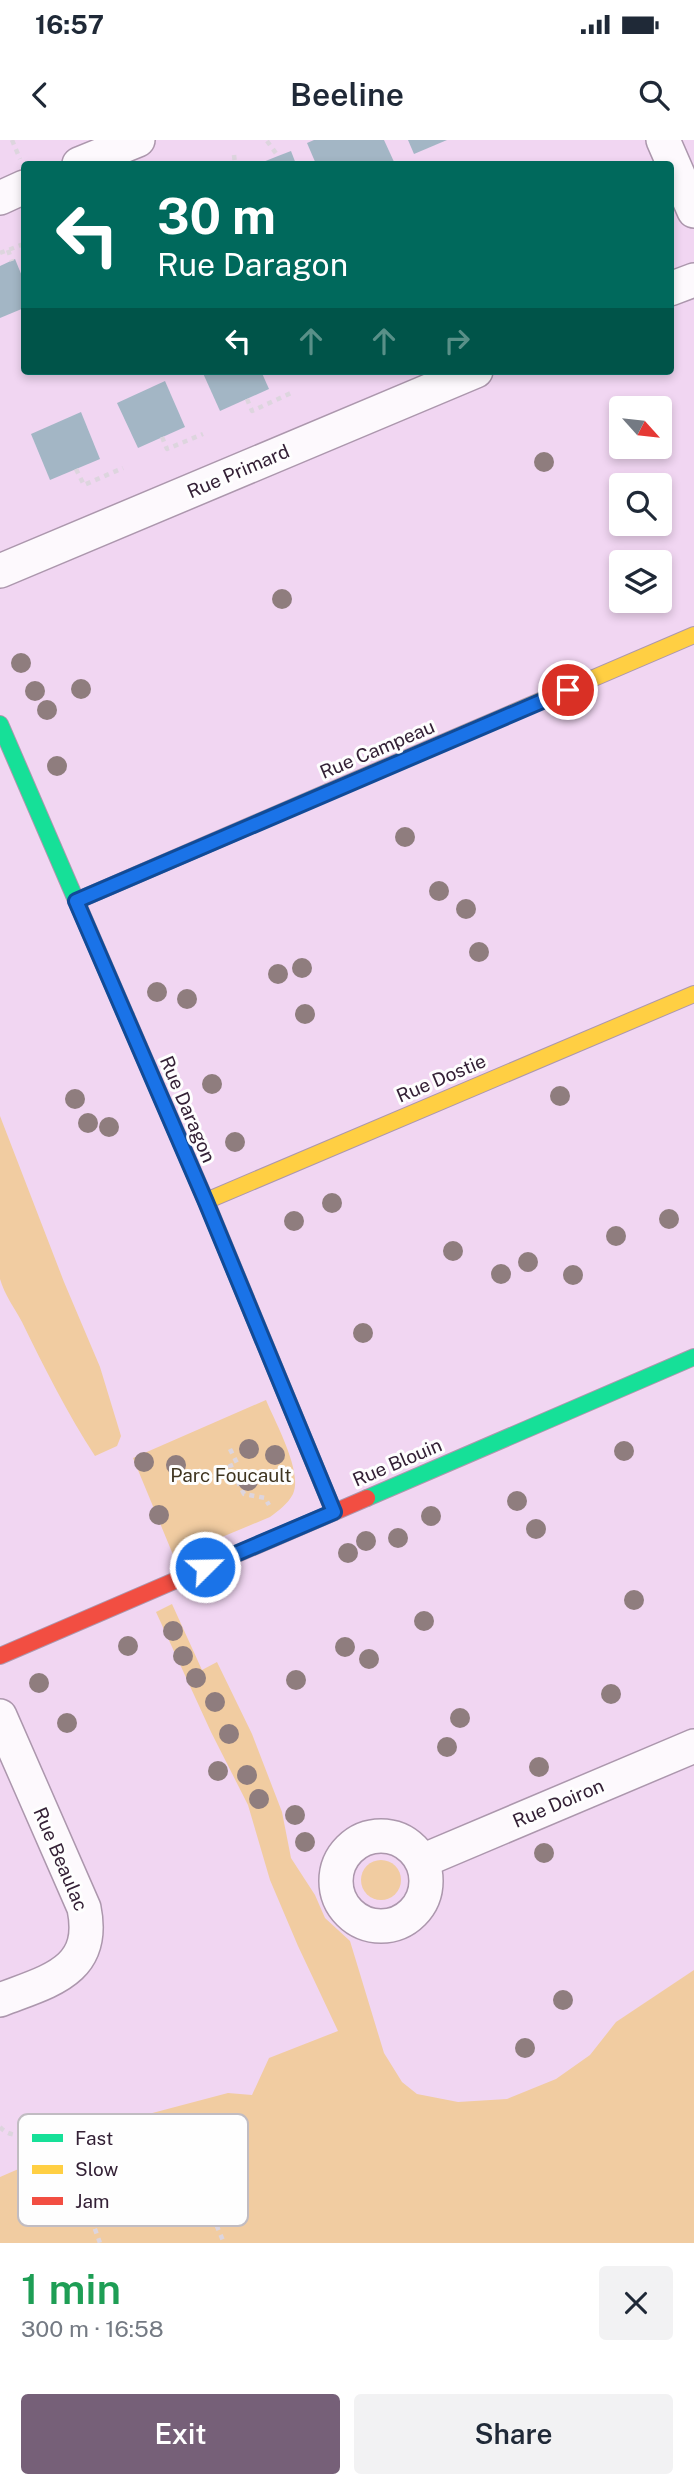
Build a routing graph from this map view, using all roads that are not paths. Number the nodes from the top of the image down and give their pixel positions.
1 (138, 140) edge
2 (663, 140) edge
3 (86, 161) edge
4 (672, 161) edge
5 (674, 165) edge
6 (21, 188) edge
7 (0, 198) edge
8 (694, 211) edge
9 (694, 279) edge
10 (674, 287) edge
11 (466, 375) edge
12 (0, 571) edge
13 (694, 635) edge
14 (0, 724) edge
15 (76, 901) junction
16 (694, 994) edge
17 (206, 1202) junction
18 (694, 1357) edge
19 (334, 1512) junction
20 (0, 1656) edge
21 (0, 1716) edge
22 (694, 1746) edge
23 (422, 1861) dead end
24 (0, 2000) edge

1 - 3 street
2 - 4 street
5 - 8 street
6 - 7 street
9 - 10 street
11 - 12 street, Rue Primard
13 - 15 street, Rue Campeau
14 - 15 street, Rue Daragon
15 - 17 street, Rue Daragon
16 - 17 street, Rue Dostie
17 - 19 street, Rue Daragon
18 - 19 street, Rue Blouin
19 - 20 street, Rue Blouin
21 - 24 street, Rue Beaulac
22 - 23 street, Rue Doiron

